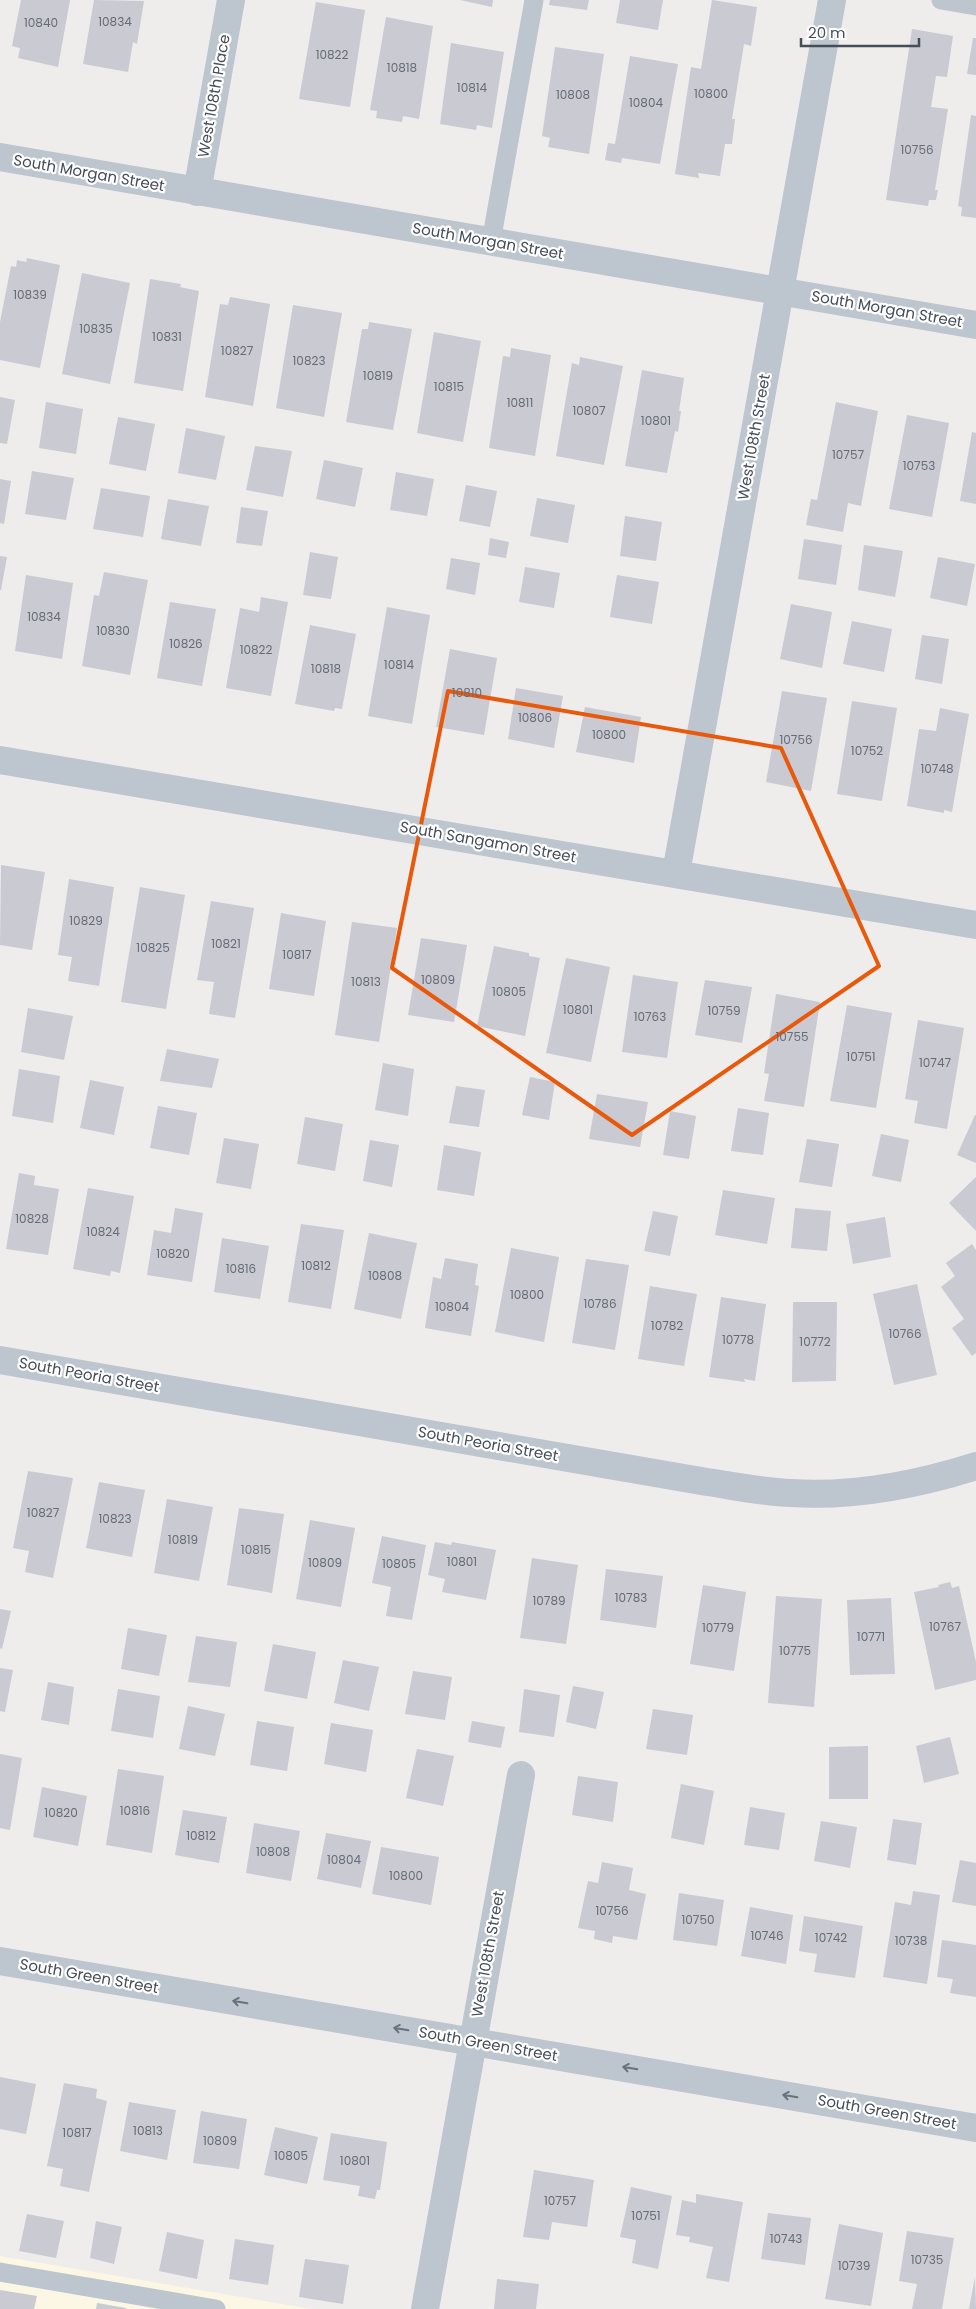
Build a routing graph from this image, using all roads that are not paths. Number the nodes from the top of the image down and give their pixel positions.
1 (231, 0) edge
2 (534, 0) edge
3 (832, 0) edge
4 (941, 0) edge
5 (976, 6) edge
6 (0, 157) edge
7 (197, 192) junction
8 (491, 242) junction
9 (780, 291) junction
10 (976, 325) edge
11 (0, 760) edge
12 (676, 873) junction
13 (976, 925) edge
14 (0, 1360) edge
15 (976, 1466) edge
16 (521, 1775) dead end
17 (0, 1961) edge
18 (473, 2041) junction
19 (976, 2128) edge
20 (0, 2272) edge
21 (216, 2309) edge
22 (425, 2309) edge

1 - 7 street, West 108th Place
2 - 8 lane
3 - 9 street, West 108th Street
4 - 5 lane
6 - 7 street, South Morgan Street
7 - 8 street, South Morgan Street
8 - 9 street, South Morgan Street
9 - 10 street, South Morgan Street
9 - 12 street, West 108th Street
11 - 12 street, South Sangamon Street
12 - 13 street, South Sangamon Street
14 - 15 street, South Peoria Street
16 - 18 street, West 108th Street
18 -> 17 street, South Green Street
19 -> 18 street, South Green Street
18 - 22 street, West 108th Street
20 - 21 lane

